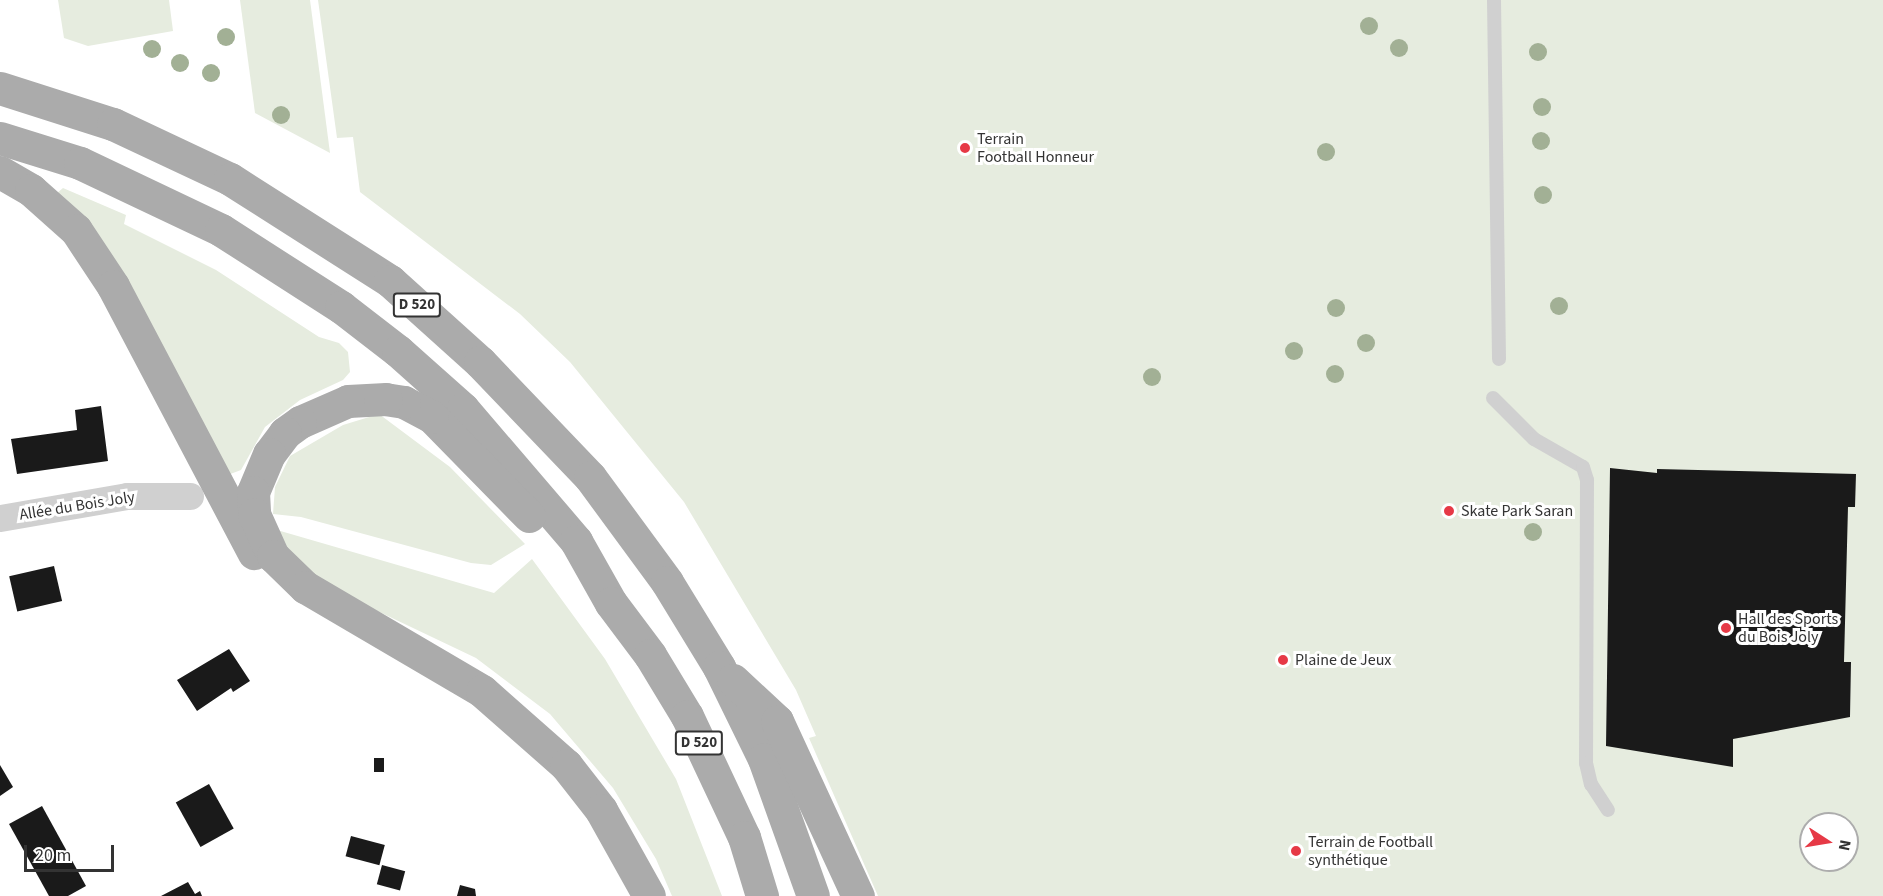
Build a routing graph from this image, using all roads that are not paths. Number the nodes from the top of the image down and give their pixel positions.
1 (1494, 0) edge
2 (0, 88) edge
3 (0, 138) edge
4 (0, 172) edge
5 (1499, 359) dead end
6 (1493, 398) dead end
7 (190, 496) dead end
8 (0, 518) edge
9 (611, 603) junction
10 (719, 667) junction
11 (444, 668) junction
12 (1608, 810) dead end
13 (649, 896) edge
14 (762, 896) edge
15 (813, 896) edge
16 (858, 896) edge

1 - 5 lane
2 - 10 main road, D 520
3 - 9 main road, D 520
4 - 11 main road
6 - 12 lane
7 - 8 street, Allée du Bois Joly
9 - 11 main road
9 - 14 main road, D 520
10 - 15 main road, D 520
10 - 16 main road
11 - 13 main road

